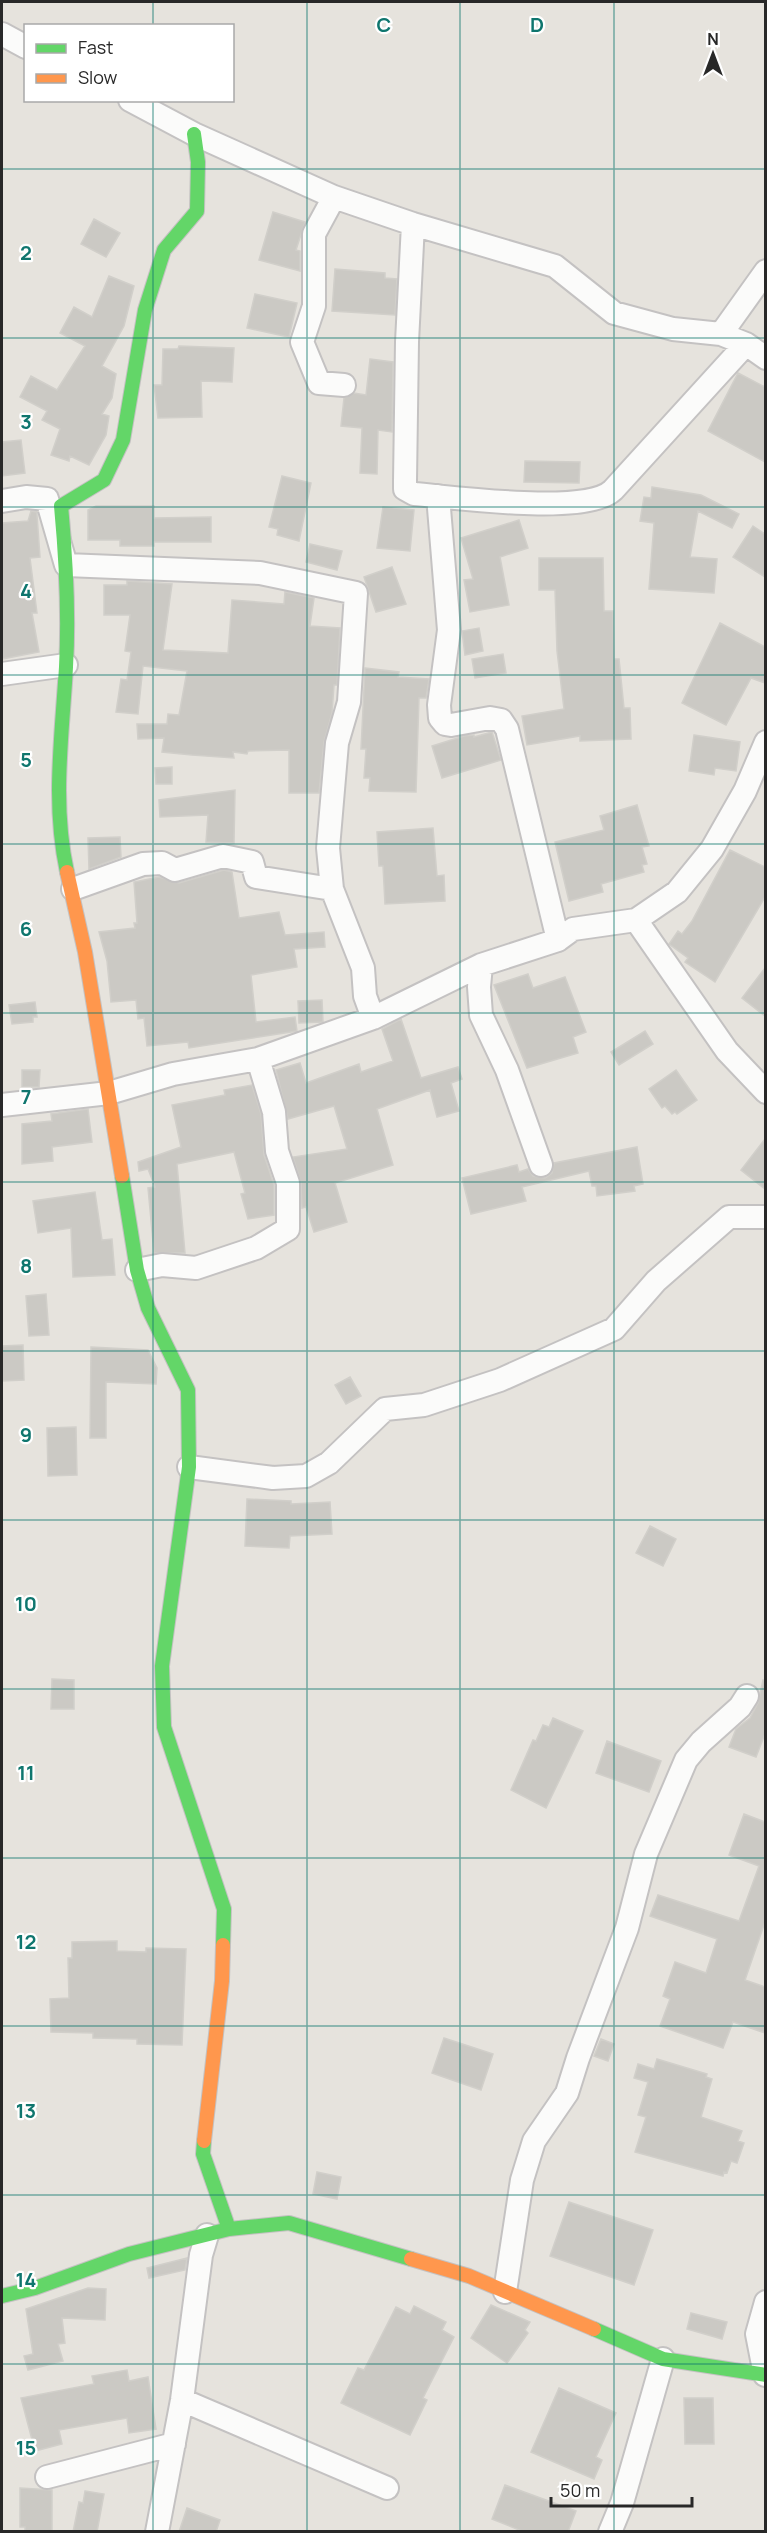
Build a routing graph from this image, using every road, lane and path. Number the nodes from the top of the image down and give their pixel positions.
1 (2, 34) edge
2 (24, 46) edge
3 (134, 102) edge
4 (194, 134) junction
5 (334, 197) junction
6 (413, 224) junction
7 (765, 271) edge
8 (721, 334) junction
9 (746, 344) junction
10 (765, 358) edge
11 (344, 385) dead end
12 (438, 496) junction
13 (2, 501) edge
14 (66, 565) junction
15 (66, 664) junction
16 (2, 674) edge
17 (765, 742) edge
18 (757, 786) edge
19 (73, 889) junction
20 (332, 889) junction
21 (636, 920) junction
22 (558, 940) junction
23 (481, 965) junction
24 (373, 1018) junction
25 (258, 1059) junction
26 (765, 1092) edge
27 (109, 1094) junction
28 (2, 1105) edge
29 (541, 1165) dead end
30 (765, 1217) edge
31 (137, 1270) junction
32 (189, 1467) junction
33 (747, 1696) dead end
34 (230, 2229) junction
35 (207, 2235) junction
36 (505, 2292) junction
37 (2, 2296) edge
38 (765, 2302) edge
39 (663, 2359) junction
40 (765, 2375) edge
41 (182, 2400) junction
42 (174, 2444) junction
43 (47, 2477) dead end
44 (387, 2488) dead end
45 (157, 2532) edge
46 (610, 2532) edge

1 - 2 street
3 - 4 street
4 - 5 street
4 - 14 street
5 - 6 street
5 - 11 street
6 - 8 street
6 - 12 street
7 - 8 street
8 - 9 street
9 - 10 street
9 - 12 street
12 - 22 street
13 - 14 street
14 - 15 street
14 - 20 street
15 - 16 street
15 - 19 street
17 - 18 street
18 - 21 street
19 - 20 street
19 - 27 street
20 - 24 street
21 - 22 street
21 - 26 street
22 - 23 street
23 - 24 street
23 - 29 street
24 - 25 street
25 - 27 street
25 - 31 street
27 - 28 street
27 - 31 street
30 - 32 street
31 - 32 street
32 - 34 street
33 - 36 street
34 - 35 street
34 - 36 street
35 - 37 street
35 - 41 street
36 - 39 street
38 - 40 street
39 - 40 street
39 - 46 street
41 - 42 street
41 - 44 street
42 - 43 street
42 - 45 street

